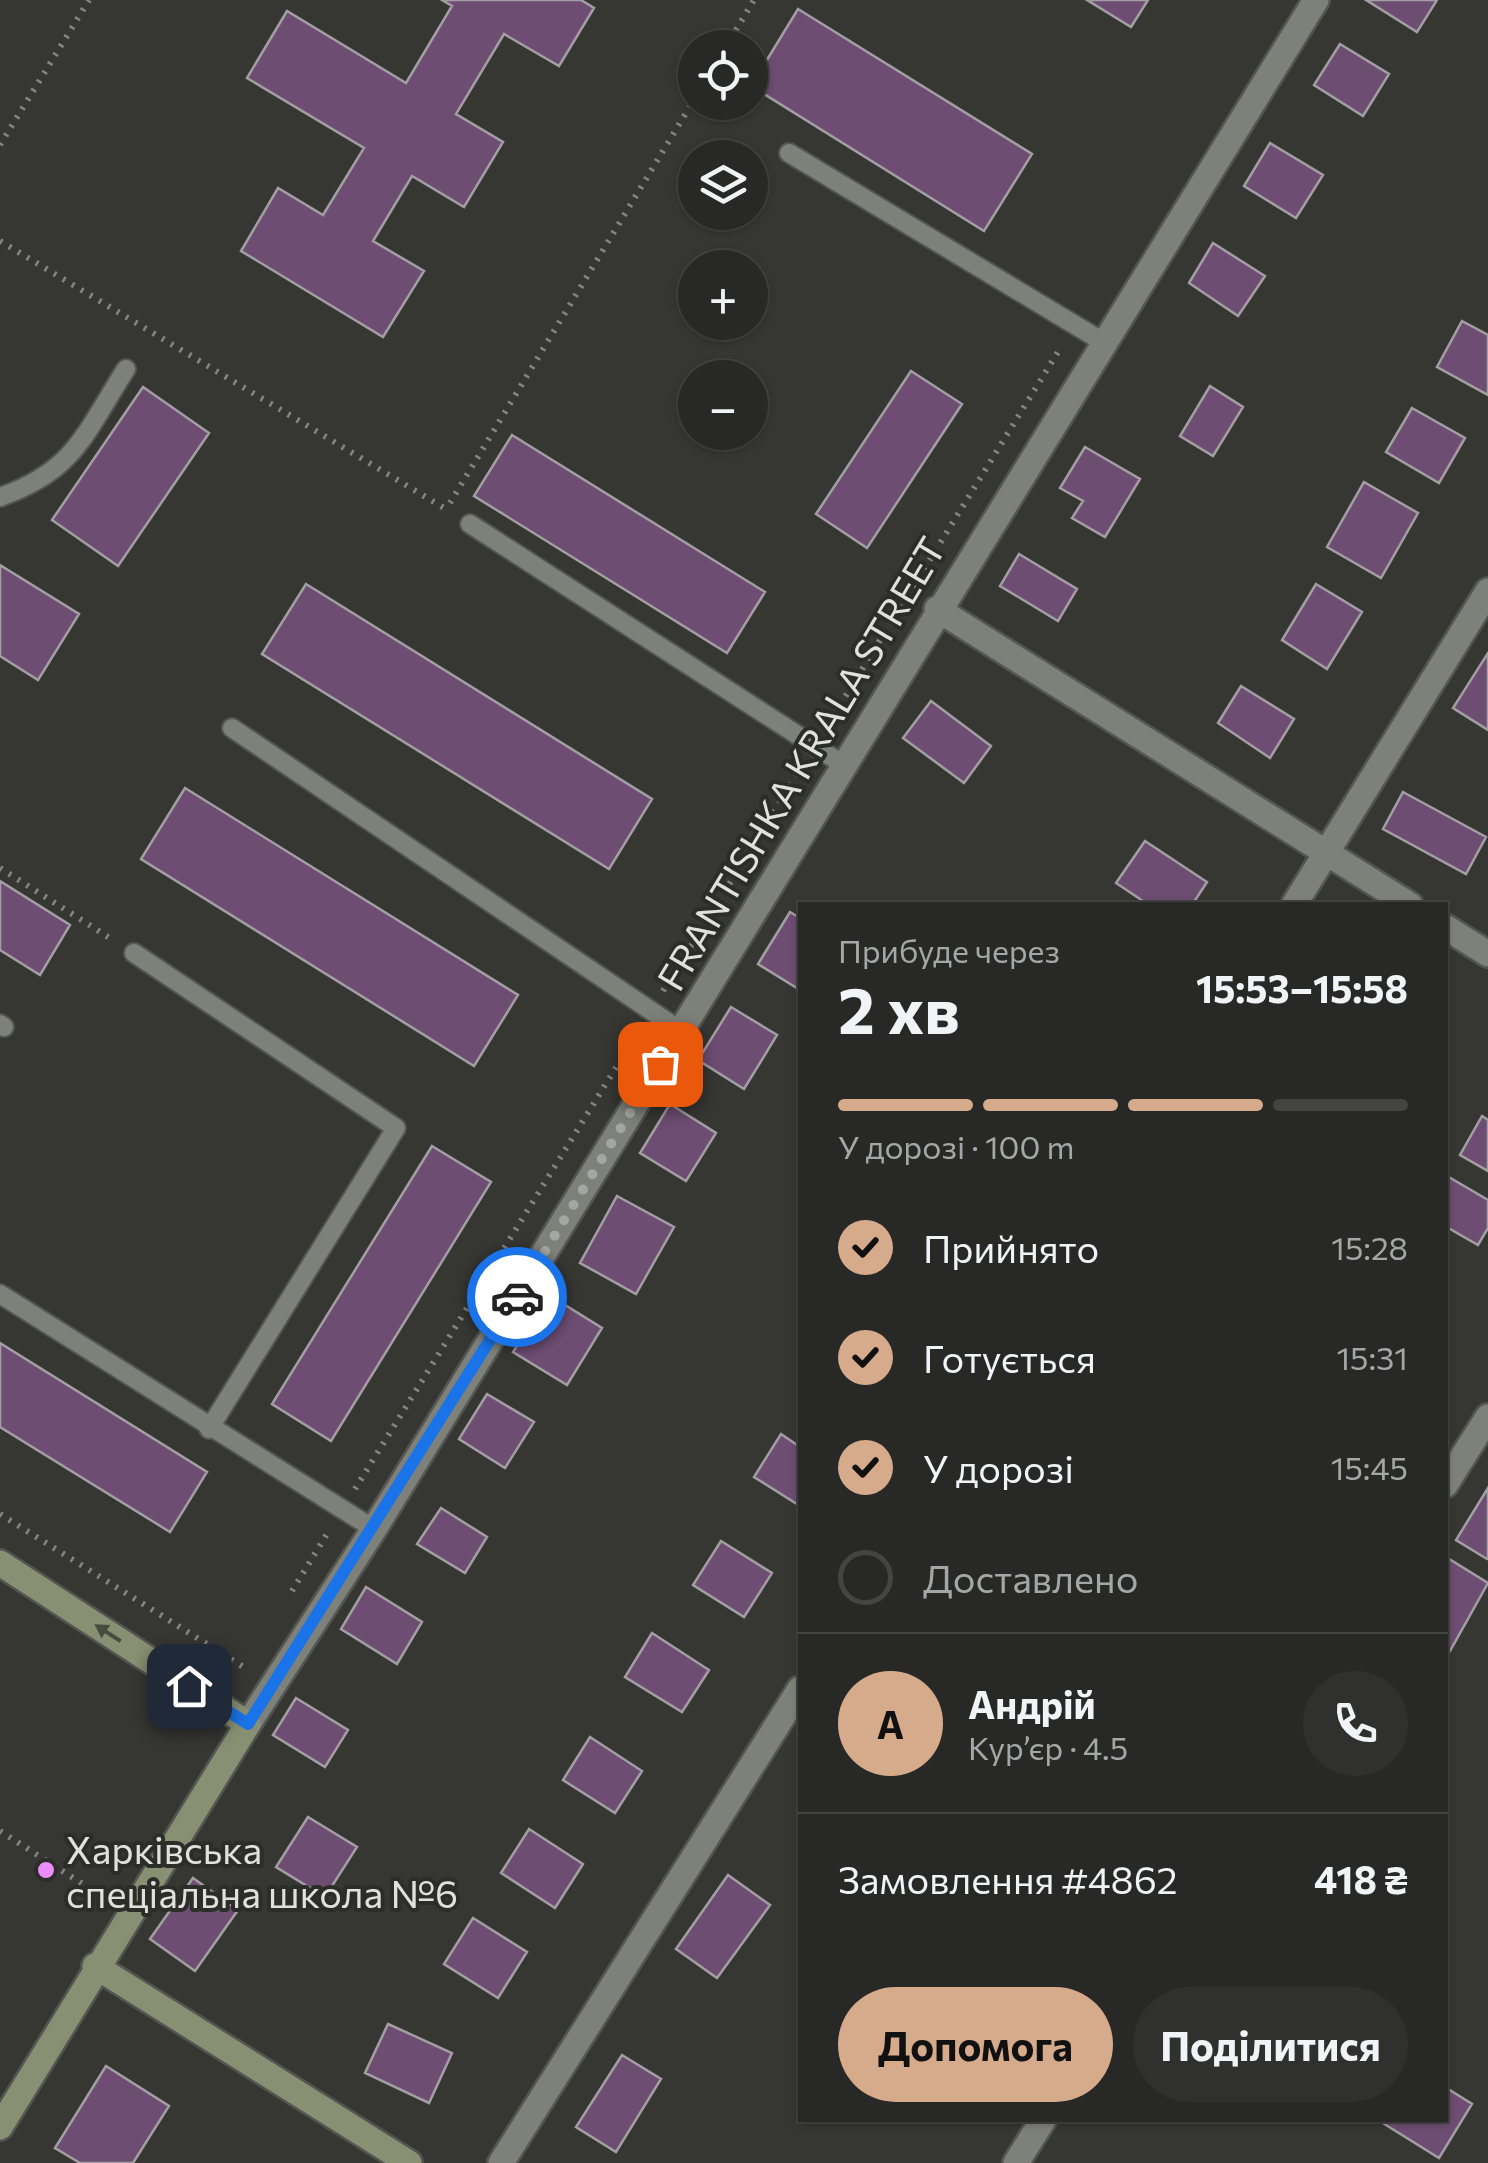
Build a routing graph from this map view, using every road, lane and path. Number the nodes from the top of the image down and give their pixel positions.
1 (89, 0) edge
2 (754, 0) edge
3 (1316, 0) edge
4 (736, 30) edge
5 (682, 120) edge
6 (0, 145) edge
7 (789, 153) dead end
8 (0, 241) edge
9 (1105, 343) junction
10 (126, 369) dead end
11 (0, 498) edge
12 (446, 510) junction
13 (470, 524) joint
14 (1488, 591) edge
15 (936, 609) junction
16 (232, 728) dead end
17 (844, 765) junction
18 (1327, 853) junction
19 (0, 868) edge
20 (1296, 902) edge
21 (1405, 902) edge
22 (1448, 929) edge
23 (134, 954) joint
24 (1488, 954) edge
25 (681, 1030) junction
26 (0, 1294) edge
27 (1488, 1417) edge
28 (209, 1429) junction
29 (1448, 1480) edge
30 (0, 1514) edge
31 (374, 1529) junction
32 (0, 1563) edge
33 (245, 1668) dead end
34 (798, 1692) edge
35 (248, 1724) junction
36 (0, 1831) edge
37 (103, 1898) dead end
38 (95, 1966) junction
39 (1042, 2122) edge
40 (0, 2127) edge
41 (408, 2163) edge
42 (501, 2163) edge
43 (1016, 2163) edge

1 - 6 path
2 - 4 path
3 - 9 street, FRANTISHKA KRALA STREET
5 - 12 path
7 - 9 lane
8 - 12 path
9 - 15 street, FRANTISHKA KRALA STREET
10 - 11 lane
12 - 13 path
13 - 17 lane
14 - 18 street
15 - 17 street, FRANTISHKA KRALA STREET
15 - 18 street
16 - 25 lane
17 - 25 street, FRANTISHKA KRALA STREET
18 - 20 street
18 - 21 street
19 - 23 path
22 - 24 street
23 - 28 lane
25 - 31 street, FRANTISHKA KRALA STREET
26 - 28 lane
27 - 29 street
28 - 31 lane
30 - 33 path
31 - 35 street, FRANTISHKA KRALA STREET
35 -> 32 street
34 - 42 street
35 - 38 street, FRANTISHKA KRALA STREET
36 - 37 path
38 - 40 street, FRANTISHKA KRALA STREET
38 - 41 street
39 - 43 street

